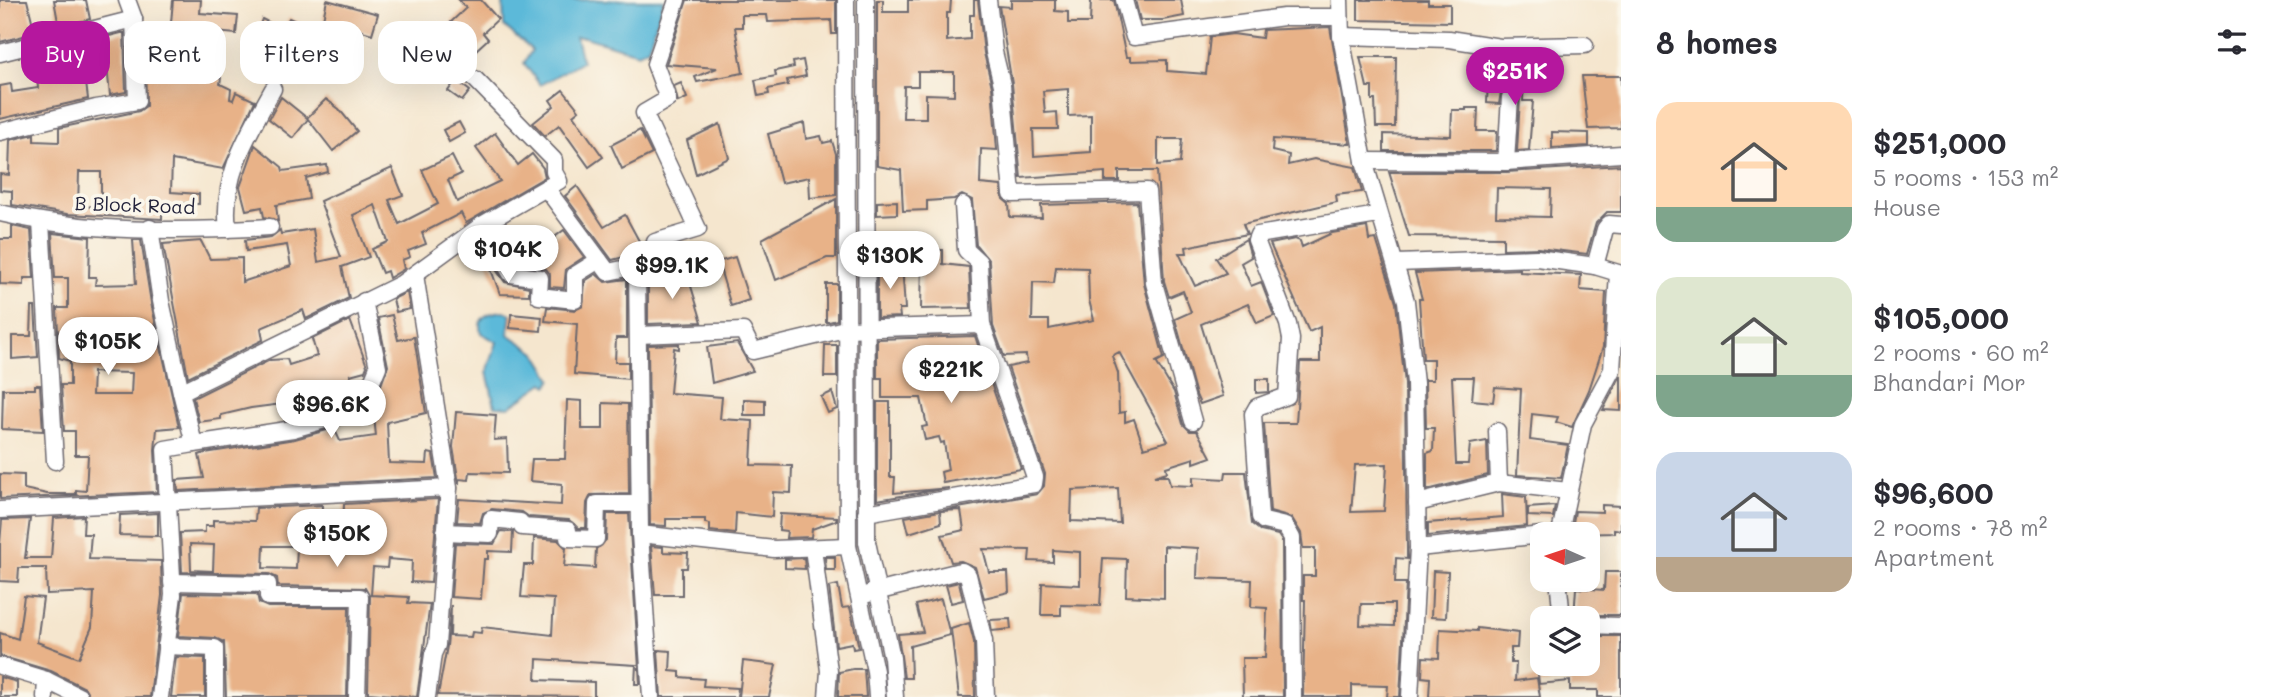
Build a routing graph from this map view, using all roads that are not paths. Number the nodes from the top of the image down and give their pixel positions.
1 (127, 0) edge
2 (677, 0) edge
3 (846, 0) edge
4 (866, 0) edge
5 (988, 0) edge
6 (1124, 0) edge
7 (1340, 0) edge
8 (1340, 17) junction
9 (134, 19) junction
10 (1341, 36) junction
11 (1585, 44) dead end
12 (0, 53) edge
13 (477, 81) edge
14 (272, 89) dead end
15 (1510, 97) dead end
16 (0, 132) edge
17 (1621, 154) edge
18 (1364, 160) junction
19 (1506, 162) junction
20 (546, 188) junction
21 (963, 205) dead end
22 (0, 213) edge
23 (1378, 215) junction
24 (41, 222) junction
25 (482, 225) junction
26 (1621, 225) edge
27 (149, 228) junction
28 (270, 228) dead end
29 (228, 229) junction
30 (599, 260) junction
31 (1397, 263) junction
32 (637, 266) junction
33 (1595, 266) junction
34 (415, 275) junction
35 (364, 301) junction
36 (982, 325) junction
37 (866, 328) junction
38 (845, 329) junction
39 (638, 335) junction
40 (181, 392) junction
41 (1193, 421) dead end
42 (1497, 431) dead end
43 (194, 444) junction
44 (846, 451) junction
45 (866, 452) junction
46 (55, 461) dead end
47 (1499, 483) junction
48 (449, 488) junction
49 (1569, 491) junction
50 (169, 501) junction
51 (1417, 503) junction
52 (639, 504) junction
53 (0, 510) edge
54 (866, 513) junction
55 (1561, 522) edge
56 (445, 532) junction
57 (640, 534) junction
58 (1530, 536) edge
59 (848, 546) junction
60 (813, 548) junction
61 (1418, 548) junction
62 (172, 582) junction
63 (877, 592) junction
64 (857, 597) junction
65 (1600, 625) edge
66 (1621, 626) edge
67 (166, 646) junction
68 (0, 666) edge
69 (46, 680) junction
70 (45, 697) edge
71 (80, 697) edge
72 (160, 697) edge
73 (215, 697) edge
74 (357, 697) edge
75 (427, 697) edge
76 (651, 697) edge
77 (827, 697) edge
78 (877, 697) edge
79 (895, 697) edge
80 (986, 697) edge
81 (1293, 697) edge
82 (1410, 697) edge

1 - 9 street
2 - 32 street
3 - 38 street
4 - 37 street
5 - 41 street
6 - 8 street
7 - 8 street
8 - 10 street
9 - 12 street
9 - 16 street
10 - 11 street
10 - 18 street
13 - 20 street
14 - 29 street
15 - 19 street
17 - 19 street
18 - 19 street
18 - 23 street
20 - 25 street
20 - 30 street
21 - 36 street
22 - 24 street, B Block Road
23 - 31 street
23 - 81 street
24 - 27 street, B Block Road
24 - 46 street
25 - 30 street
25 - 34 street
26 - 33 street
27 - 29 street, B Block Road
27 - 40 street
28 - 29 street, B Block Road
30 - 32 street
31 - 33 street
31 - 51 street
32 - 39 street
33 - 49 street
34 - 35 street
34 - 48 street
35 - 40 street
35 - 43 street
36 - 37 street
36 - 54 street
37 - 38 street
37 - 45 street
38 - 39 street
38 - 44 street
39 - 52 street
40 - 43 street
42 - 47 street
43 - 50 street
44 - 45 street
44 - 59 street
45 - 54 street
47 - 49 street
47 - 51 street
48 - 50 street
48 - 56 street
49 - 55 street
50 - 53 street
50 - 62 street
51 - 61 street
52 - 56 street
52 - 57 street
54 - 63 street
56 - 75 street
57 - 60 street
57 - 76 street
58 - 61 street
59 - 60 street
59 - 64 street
60 - 77 street
61 - 82 street
62 - 67 street
62 - 74 street
63 - 64 street
63 - 79 street
63 - 80 street
64 - 78 street
65 - 66 street
67 - 72 street
67 - 73 street
68 - 69 street
69 - 70 street
69 - 71 street

